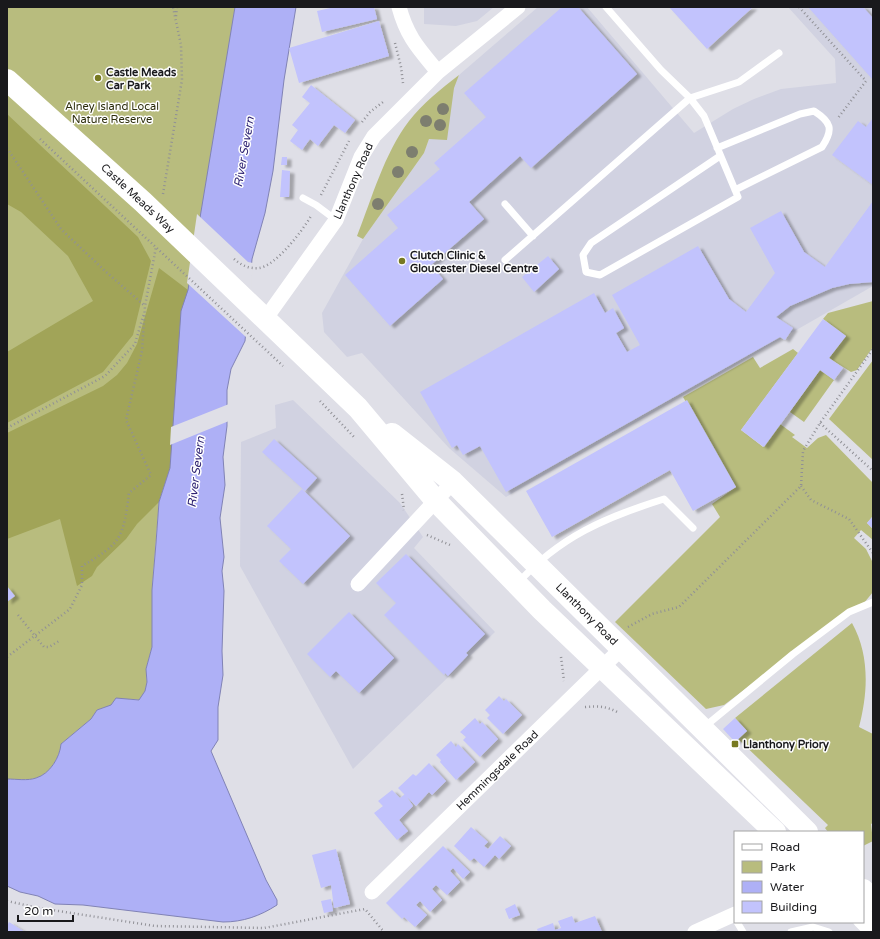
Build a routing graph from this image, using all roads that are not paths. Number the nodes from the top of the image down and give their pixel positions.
1 (399, 7) edge
2 (518, 7) edge
3 (606, 7) edge
4 (779, 53) dead end
5 (438, 72) junction
6 (7, 80) edge
7 (690, 98) junction
8 (719, 152) junction
9 (736, 193) junction
10 (303, 198) dead end
11 (505, 204) dead end
12 (336, 220) junction
13 (533, 236) junction
14 (505, 260) dead end
15 (265, 317) junction
16 (358, 408) junction
17 (453, 482) junction
18 (436, 500) junction
19 (693, 528) dead end
20 (536, 563) junction
21 (358, 584) dead end
22 (517, 584) junction
23 (873, 602) edge
24 (622, 648) junction
25 (602, 668) junction
26 (703, 728) junction
27 (774, 831) edge
28 (806, 831) edge
29 (864, 891) edge
30 (372, 892) dead end
31 (873, 900) edge
32 (734, 917) edge
33 (864, 919) edge
34 (738, 923) edge
35 (873, 928) edge
36 (694, 932) edge
37 (743, 932) edge
38 (792, 932) edge
39 (829, 932) edge

1 - 5 street
2 - 5 street, Llanthony Road
3 - 7 lane
4 - 7 lane
5 - 12 street, Llanthony Road
6 - 15 main road, Castle Meads Way
7 - 8 lane
7 - 13 lane
8 - 9 lane
8 - 9 lane
8 - 9 lane
10 - 12 lane
11 - 13 lane
12 - 15 street, Llanthony Road
13 - 14 lane
15 - 16 main road, Llanthony Road
16 - 17 main road, Llanthony Road
16 - 18 main road, Llanthony Road
17 - 18 street
17 - 20 main road, Llanthony Road
18 - 21 street
18 - 22 main road, Llanthony Road
19 - 20 lane
20 - 22 lane
20 - 24 main road, Llanthony Road
22 - 25 main road, Llanthony Road
23 - 26 lane
24 - 25 street, Hemmingsdale Road
24 - 26 main road, Llanthony Road
25 - 27 main road, Llanthony Road
25 - 30 street, Hemmingsdale Road
26 - 28 main road, Llanthony Road
29 - 31 main road
32 - 36 street
33 - 35 main road
34 - 37 lane
38 - 39 lane

